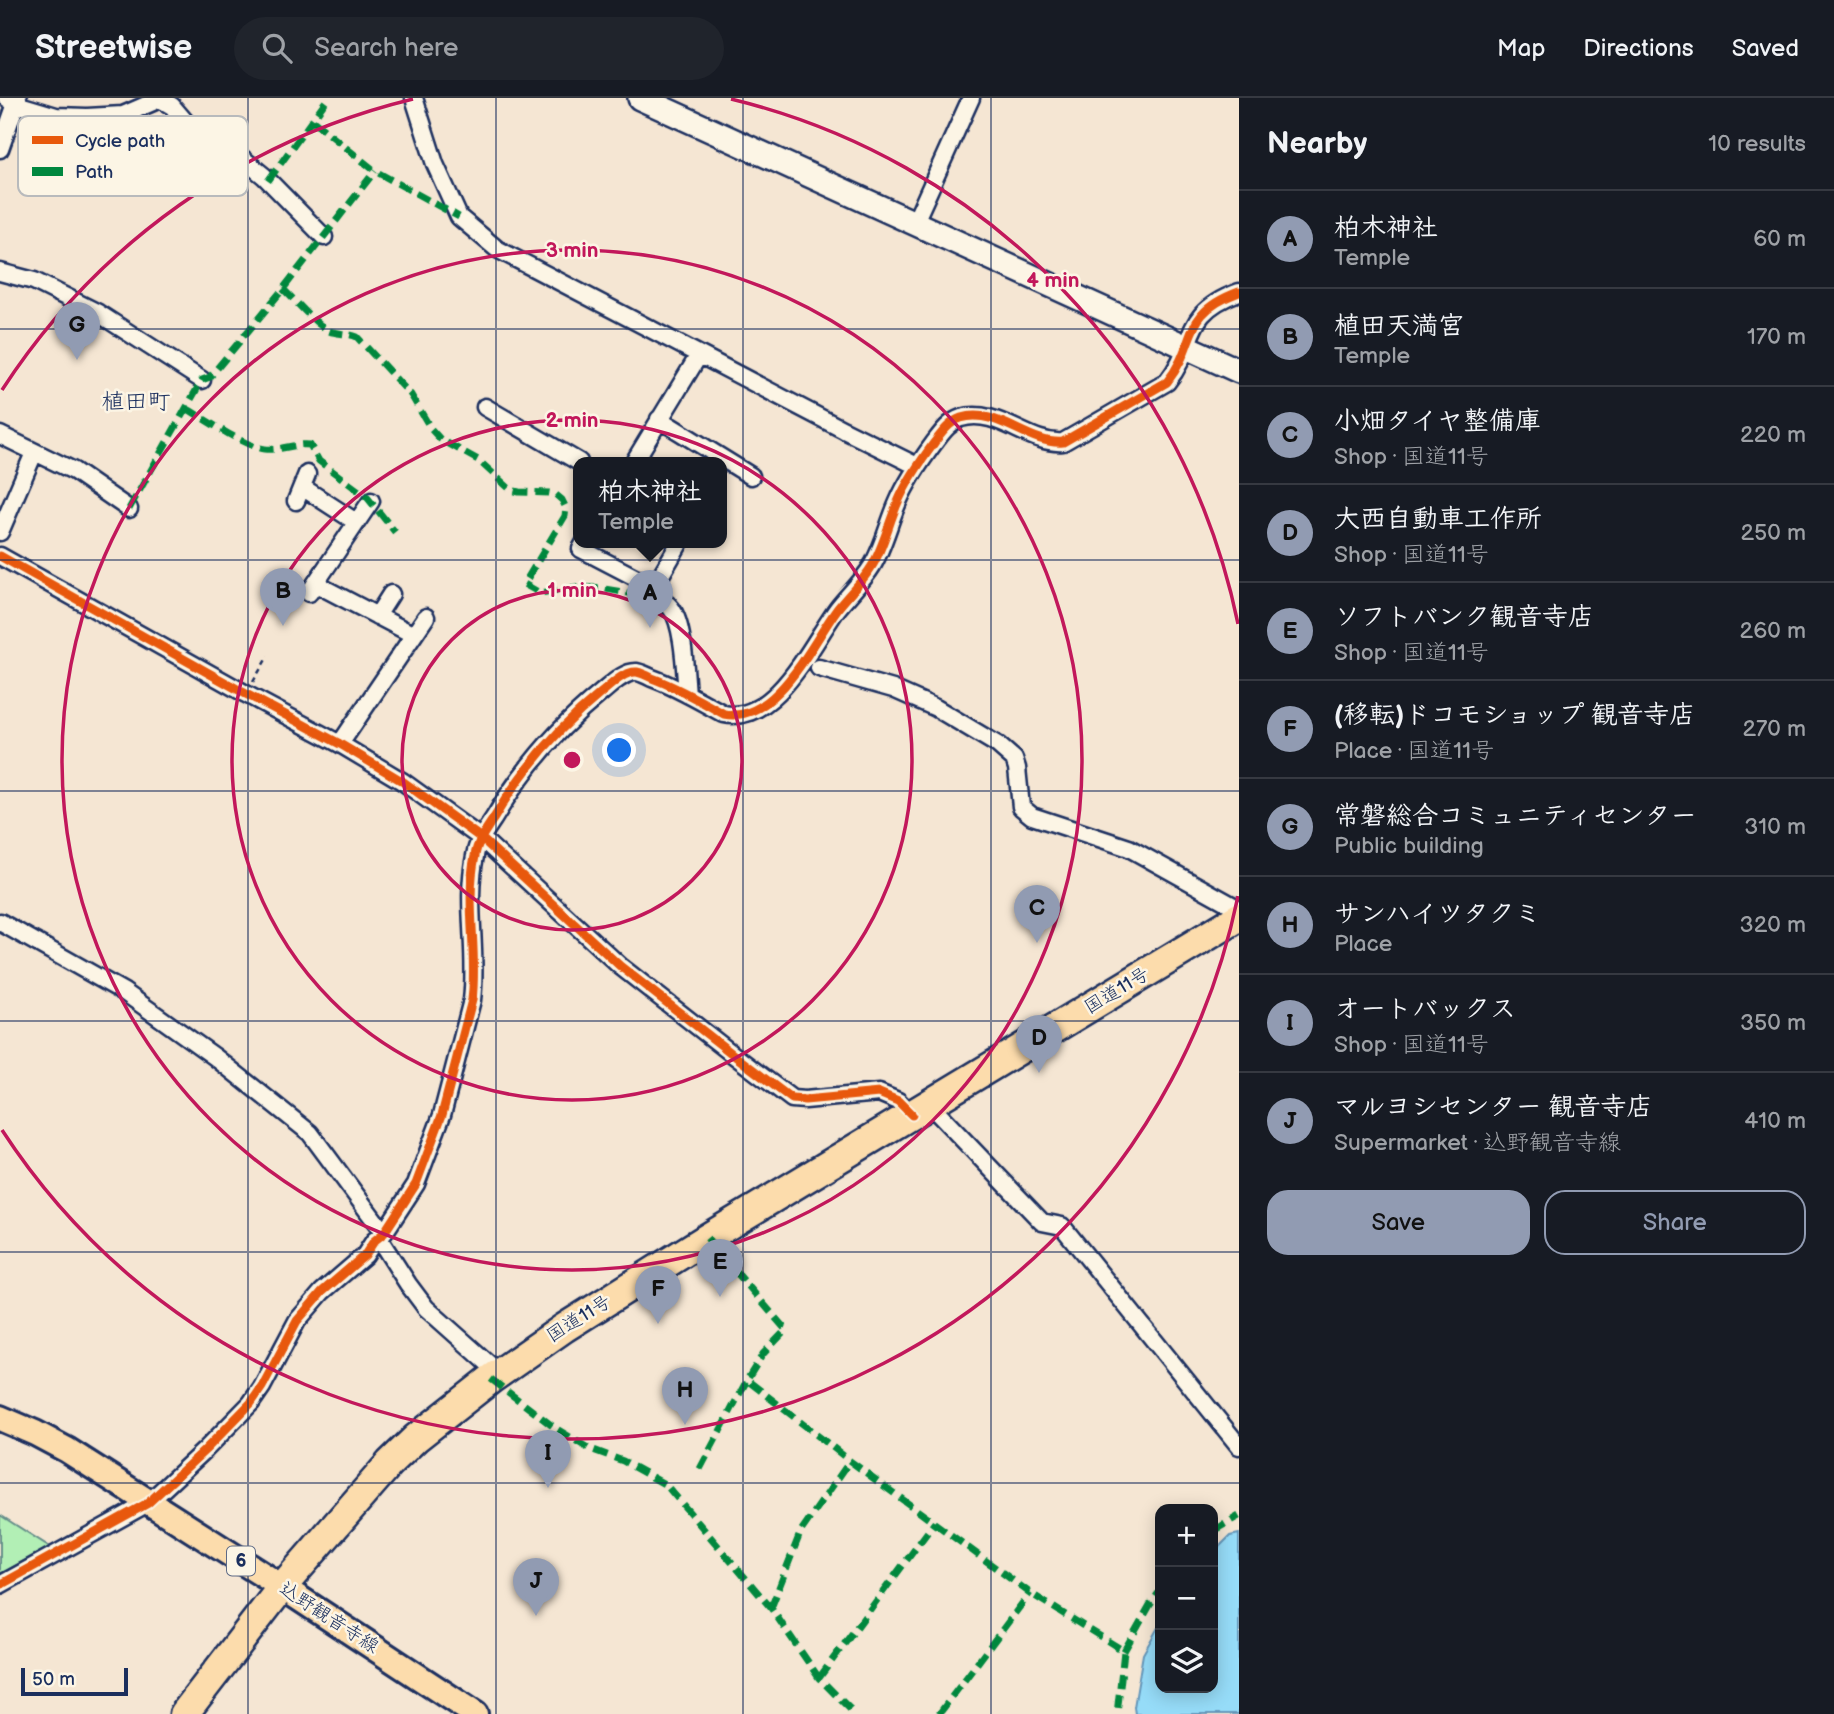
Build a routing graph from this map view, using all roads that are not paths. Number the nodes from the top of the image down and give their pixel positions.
1 (414, 98) edge
2 (639, 98) edge
3 (971, 98) edge
4 (14, 100) edge
5 (55, 116) edge
6 (104, 116) edge
7 (181, 116) edge
8 (0, 149) edge
9 (248, 163) edge
10 (914, 224) junction
11 (324, 237) dead end
12 (0, 272) edge
13 (1239, 292) edge
14 (1186, 347) junction
15 (699, 355) junction
16 (1239, 371) edge
17 (202, 380) dead end
18 (485, 407) dead end
19 (659, 419) junction
20 (0, 435) edge
21 (34, 453) junction
22 (637, 457) edge
23 (713, 457) edge
24 (573, 458) edge
25 (727, 466) edge
26 (917, 466) junction
27 (751, 476) dead end
28 (302, 487) dead end
29 (371, 501) dead end
30 (129, 509) dead end
31 (356, 522) junction
32 (0, 532) edge
33 (582, 548) edge
34 (677, 548) edge
35 (0, 556) edge
36 (654, 587) junction
37 (391, 594) dead end
38 (377, 616) junction
39 (426, 617) dead end
40 (412, 634) junction
41 (819, 668) dead end
42 (687, 694) junction
43 (340, 744) junction
44 (481, 838) junction
45 (1239, 909) edge
46 (1239, 917) edge
47 (0, 922) edge
48 (921, 1110) junction
49 (381, 1235) junction
50 (499, 1373) junction
51 (0, 1418) edge
52 (1239, 1446) edge
53 (148, 1503) junction
54 (0, 1585) edge
55 (282, 1587) junction
56 (184, 1714) edge
57 (475, 1714) edge

1 - 15 street
2 - 10 street
3 - 10 street
4 - 5 street
4 - 8 street
6 - 7 street
9 - 11 street
10 - 14 street
12 - 17 street
13 - 14 street
14 - 16 street
14 - 26 street
15 - 19 street
15 - 26 street
18 - 24 street
19 - 22 street
19 - 23 street
20 - 21 street
21 - 30 street
21 - 32 street
25 - 27 street
26 - 42 street
28 - 31 street
29 - 31 street
31 - 38 street
33 - 36 street
34 - 36 street
35 - 43 street
36 - 42 street
37 - 38 street
38 - 40 street
39 - 40 street
40 - 43 street
41 - 45 street
42 - 44 street
43 - 44 street
44 - 48 street
44 - 49 street
46 - 48 highway, 国道11号
47 - 49 street
48 - 50 highway, 国道11号
48 - 52 street
49 - 50 street
49 - 53 street
50 - 55 highway, 国道11号
51 - 53 main road, 込野観音寺線 / 6
53 - 54 street
53 - 55 main road, 込野観音寺線 / 6
55 - 56 highway, 国道11号
55 - 57 main road, 込野観音寺線 / 6

